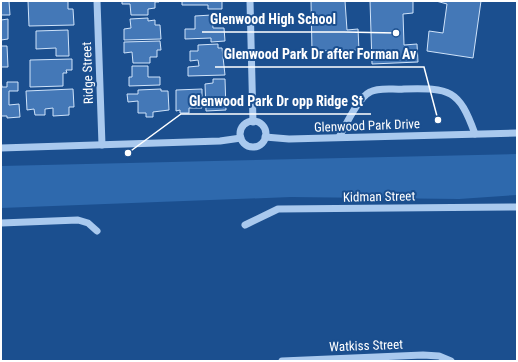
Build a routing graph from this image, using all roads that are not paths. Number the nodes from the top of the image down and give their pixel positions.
1 (96, 1) edge
2 (250, 1) edge
3 (253, 122) junction
4 (517, 133) edge
5 (475, 134) junction
6 (339, 137) junction
7 (241, 138) junction
8 (265, 138) junction
9 (102, 145) junction
10 (1, 148) edge
11 (517, 207) edge
12 (1, 223) edge
13 (245, 225) dead end
14 (97, 231) dead end
15 (282, 361) edge
16 (451, 361) edge

1 - 9 street, Ridge Street
2 - 3 street
3 - 7 street
3 - 8 street
4 - 5 street, Glenwood Park Drive
5 - 6 street, Glenwood Park Drive
5 - 6 street
6 - 8 street, Glenwood Park Drive
7 - 8 street
7 - 9 street
9 - 10 street
11 - 13 street, Kidman Street
12 - 14 street
15 - 16 street, Watkiss Street

